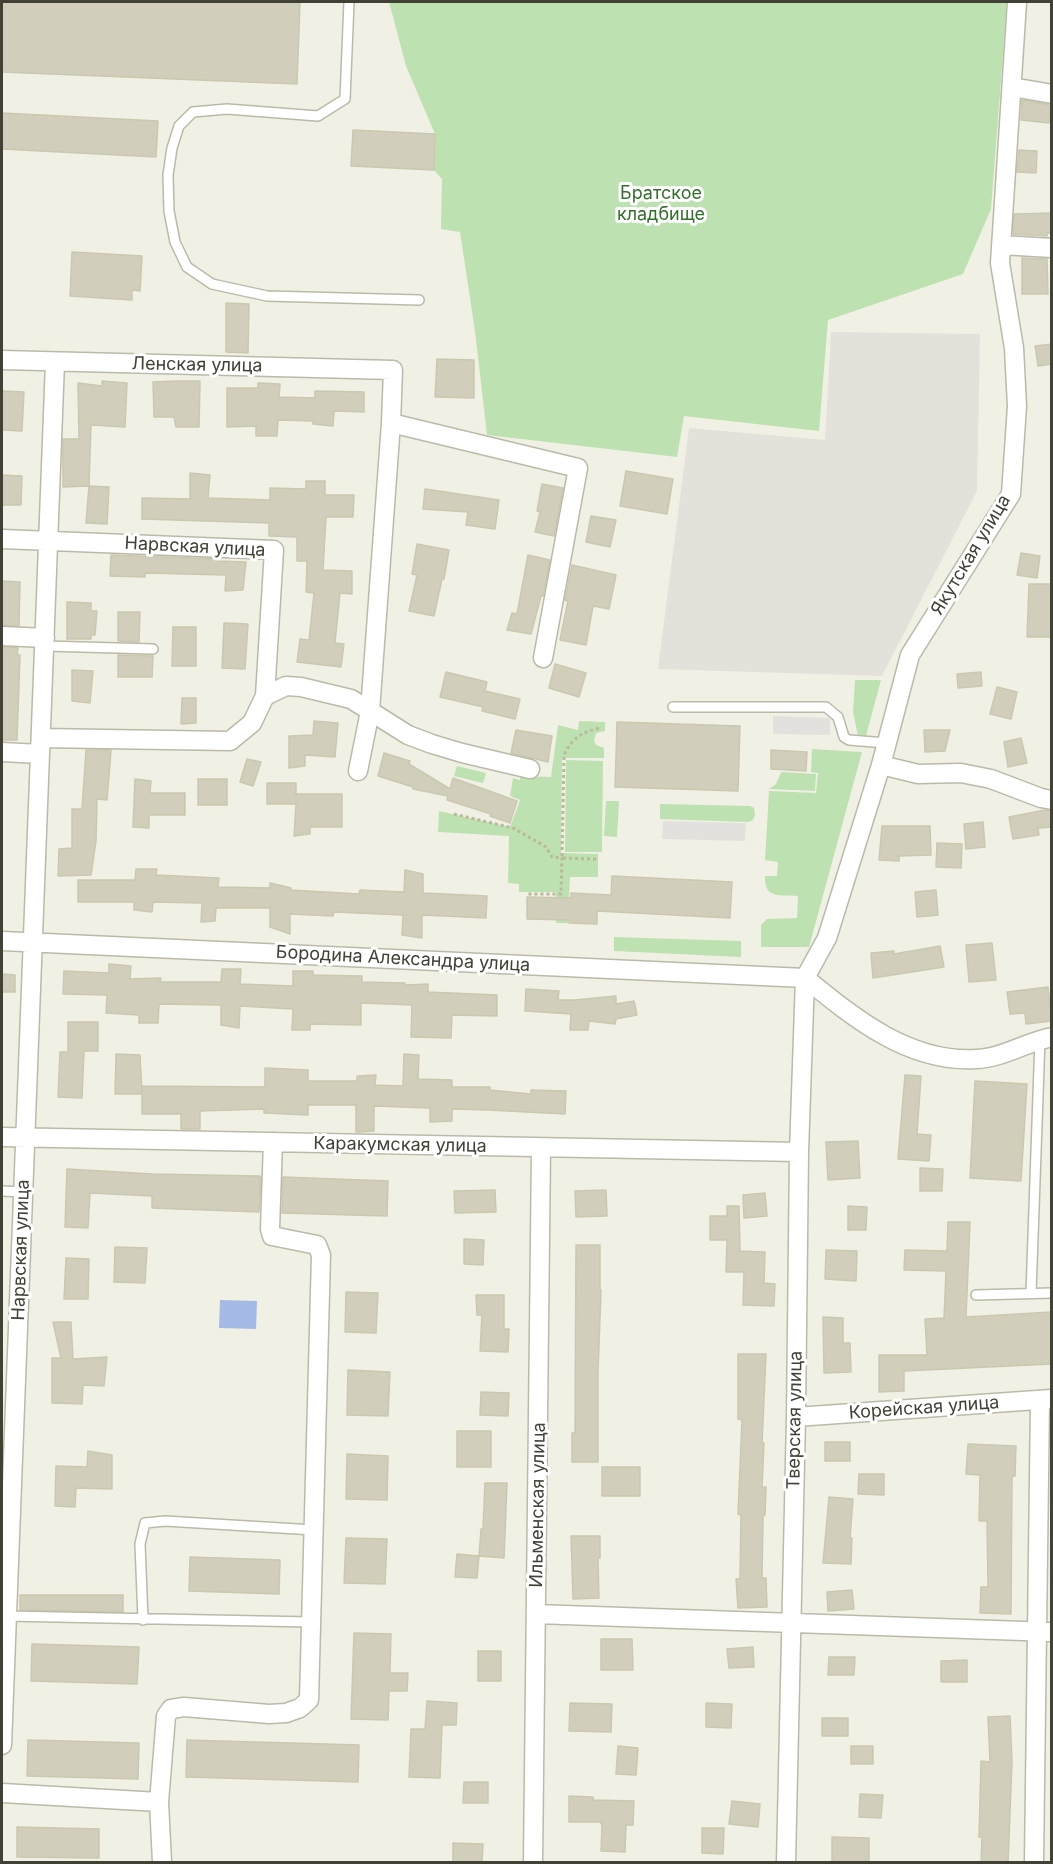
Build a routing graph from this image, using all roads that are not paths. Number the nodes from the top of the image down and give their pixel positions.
1 (349, 2) edge
2 (1017, 2) edge
3 (1012, 87) junction
4 (1052, 94) edge
5 (1001, 245) junction
6 (1052, 248) edge
7 (419, 300) dead end
8 (2, 360) edge
9 (56, 362) junction
10 (391, 423) junction
11 (2, 539) edge
12 (48, 540) junction
13 (2, 636) edge
14 (45, 642) junction
15 (153, 649) dead end
16 (543, 658) dead end
17 (265, 696) junction
18 (673, 707) dead end
19 (370, 711) junction
20 (886, 743) junction
21 (40, 746) junction
22 (2, 752) edge
23 (881, 765) junction
24 (530, 769) dead end
25 (358, 771) dead end
26 (1052, 800) edge
27 (2, 940) edge
28 (33, 942) junction
29 (805, 978) junction
30 (1046, 1039) edge
31 (2, 1137) edge
32 (25, 1137) junction
33 (273, 1142) junction
34 (541, 1148) junction
35 (799, 1152) junction
36 (2, 1191) edge
37 (23, 1192) junction
38 (1031, 1293) junction
39 (1052, 1293) edge
40 (976, 1294) dead end
41 (1046, 1400) edge
42 (796, 1417) junction
43 (314, 1530) junction
44 (536, 1614) junction
45 (6, 1616) junction
46 (143, 1620) junction
47 (311, 1622) junction
48 (790, 1623) junction
49 (1044, 1632) edge
50 (2, 1745) edge
51 (2, 1793) edge
52 (159, 1802) junction
53 (162, 1863) edge
54 (533, 1863) edge
55 (786, 1863) edge
56 (1034, 1863) edge

1 - 7 lane
2 - 3 street, Якутская улица
3 - 4 street
3 - 5 street, Якутская улица
5 - 6 street
5 - 20 street, Якутская улица
8 - 9 street, Ленская улица
9 - 10 street, Ленская улица
9 - 12 street, Нарвская улица
10 - 16 street
10 - 19 street
11 - 12 street, Нарвская улица
12 - 14 street, Нарвская улица
12 - 17 street, Нарвская улица
13 - 14 street
14 - 15 lane
14 - 21 street, Нарвская улица
17 - 19 street
17 - 21 street, Нарвская улица
18 - 20 lane
19 - 24 street
19 - 25 street
20 - 23 street, Якутская улица
21 - 22 street, Нарвская улица
21 - 28 street, Нарвская улица
23 - 26 street
23 - 29 street, Якутская улица
27 - 28 street, Бородина Александра улица
28 - 29 street, Бородина Александра улица
28 - 32 street, Нарвская улица
29 - 30 street
29 - 35 street, Тверская улица
30 - 38 lane
31 - 32 street, Каракумская улица
32 - 33 street, Каракумская улица
32 - 37 street, Нарвская улица
33 - 34 street, Каракумская улица
33 - 43 street
34 - 35 street, Каракумская улица
34 - 44 street, Ильменская улица
35 - 42 street, Тверская улица
36 - 37 lane
37 - 45 street, Нарвская улица
38 - 39 lane
38 - 40 lane
41 - 42 street, Корейская улица
41 - 49 street
42 - 48 street, Тверская улица
43 - 46 lane
43 - 47 street
44 - 48 street
44 - 54 street, Ильменская улица
45 - 46 lane
45 - 50 street, Нарвская улица
46 - 47 lane
47 - 52 street
48 - 49 street
48 - 55 street, Тверская улица
49 - 56 street
51 - 52 street
52 - 53 street

